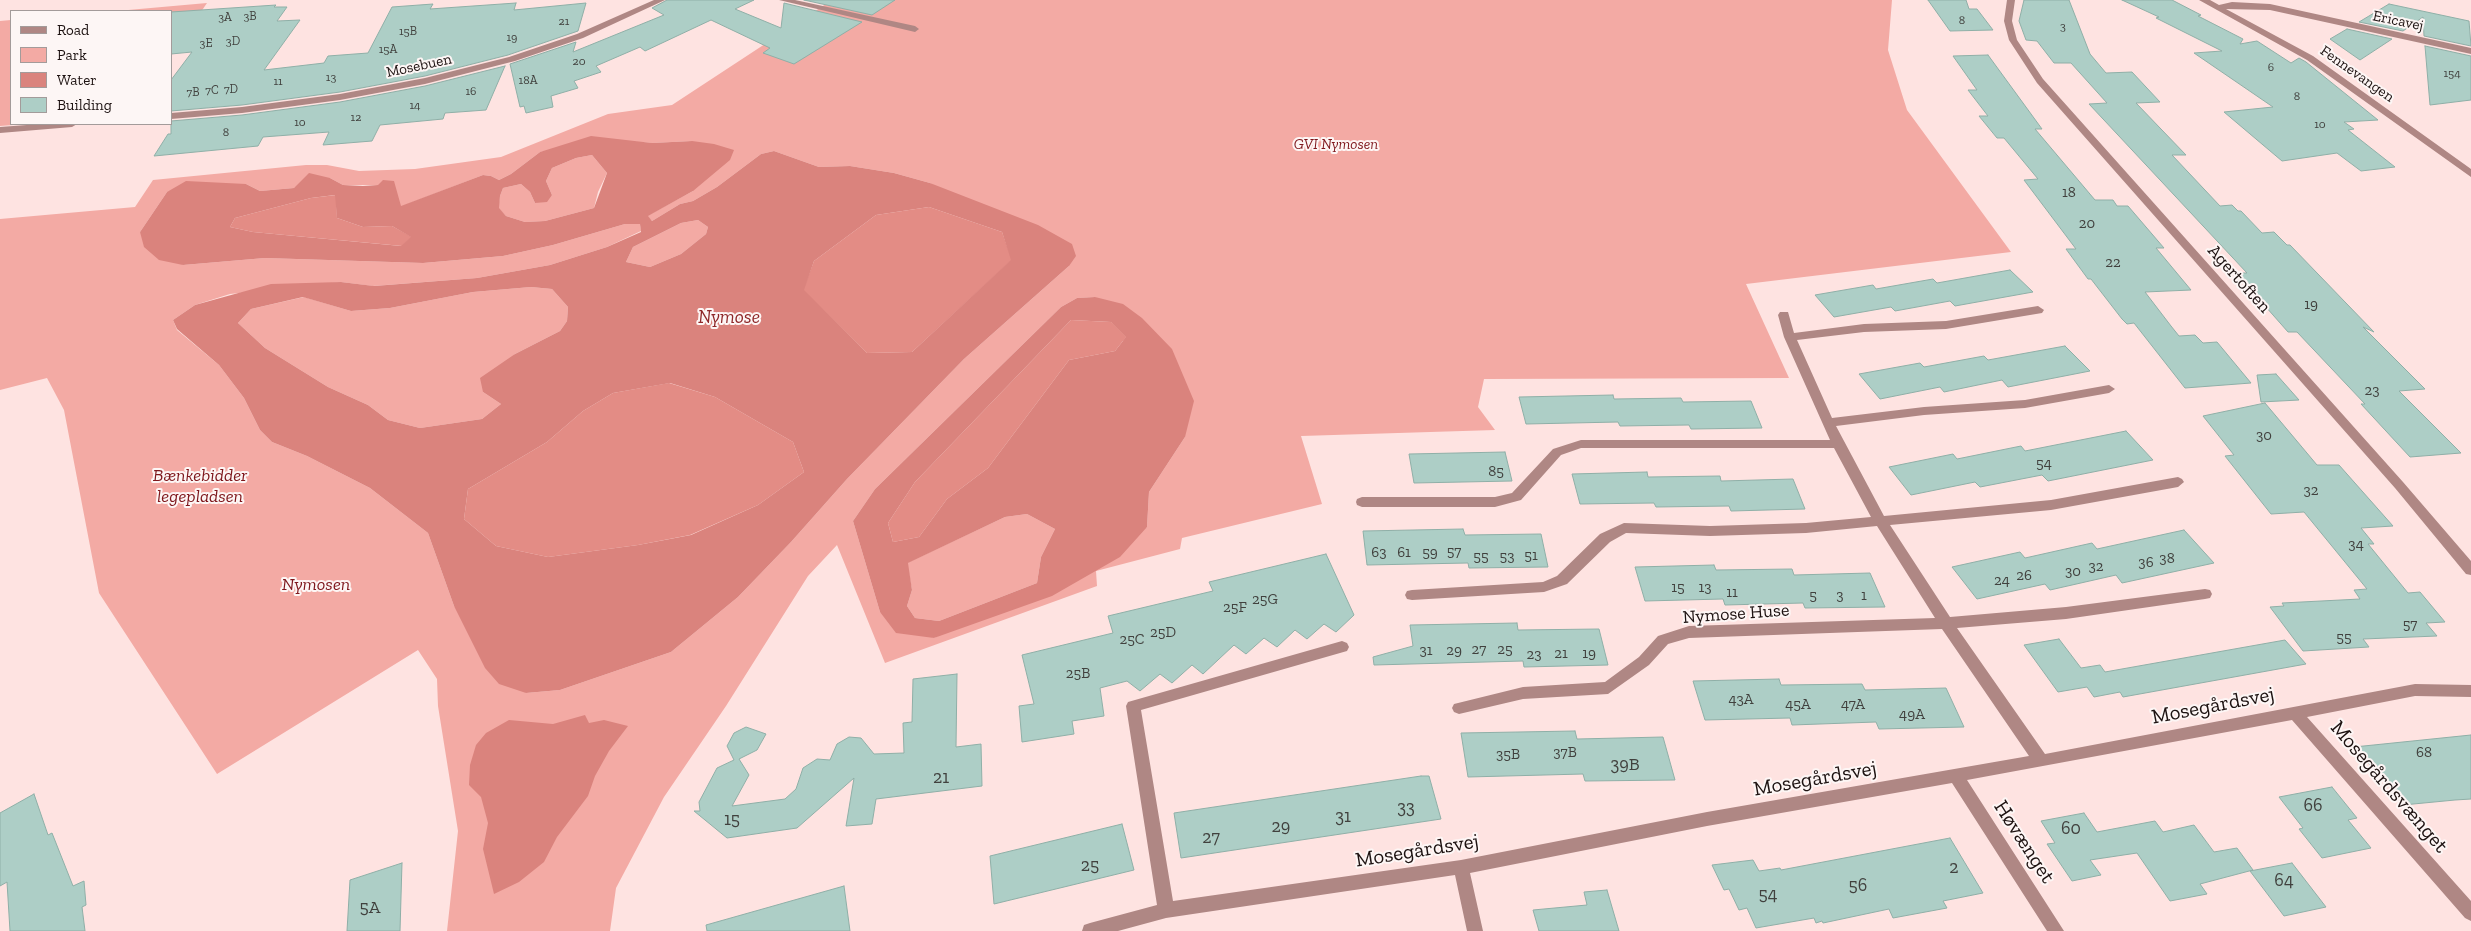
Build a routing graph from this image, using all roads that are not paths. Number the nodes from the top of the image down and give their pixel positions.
1 (661, 0) edge
2 (783, 0) edge
3 (2011, 0) edge
4 (2203, 0) edge
5 (2220, 7) junction
6 (915, 30) dead end
7 (2471, 51) edge
8 (172, 116) edge
9 (60, 125) edge
10 (0, 130) edge
11 (2471, 174) edge
12 (2038, 310) dead end
13 (1784, 315) dead end
14 (1790, 337) junction
15 (2109, 389) dead end
16 (1829, 423) junction
17 (1838, 444) junction
18 (2178, 482) dead end
19 (1362, 502) dead end
20 (1880, 521) junction
21 (2471, 570) edge
22 (2205, 594) dead end
23 (1412, 595) dead end
24 (1946, 624) junction
25 (1342, 646) dead end
26 (2471, 691) edge
27 (1459, 708) dead end
28 (2294, 712) junction
29 (2040, 761) junction
30 (1956, 776) junction
31 (1461, 867) junction
32 (1166, 910) junction
33 (2471, 914) edge
34 (1090, 931) edge
35 (1475, 931) edge
36 (2056, 931) edge

1 - 8 street, Mosebuen
2 - 6 street
3 - 21 street, Agertoften
4 - 5 street, Ericavej
5 - 7 street, Ericavej
5 - 11 street, Fennevangen
9 - 10 street
12 - 14 street
13 - 14 street
14 - 16 street
15 - 16 street
16 - 17 street
17 - 19 street
17 - 20 street
18 - 20 street
20 - 23 street
20 - 24 street
22 - 24 street, Nymose Huse
24 - 27 street, Nymose Huse
24 - 29 street
25 - 32 street
26 - 28 street, Mosegårdsvej
28 - 29 street, Mosegårdsvej
28 - 33 street, Mosegårdsvænget
29 - 30 street, Mosegårdsvej
30 - 31 street, Mosegårdsvej
30 - 36 street, Høvænget
31 - 32 street, Mosegårdsvej
31 - 35 street
32 - 34 street, Mosegårdsvej

